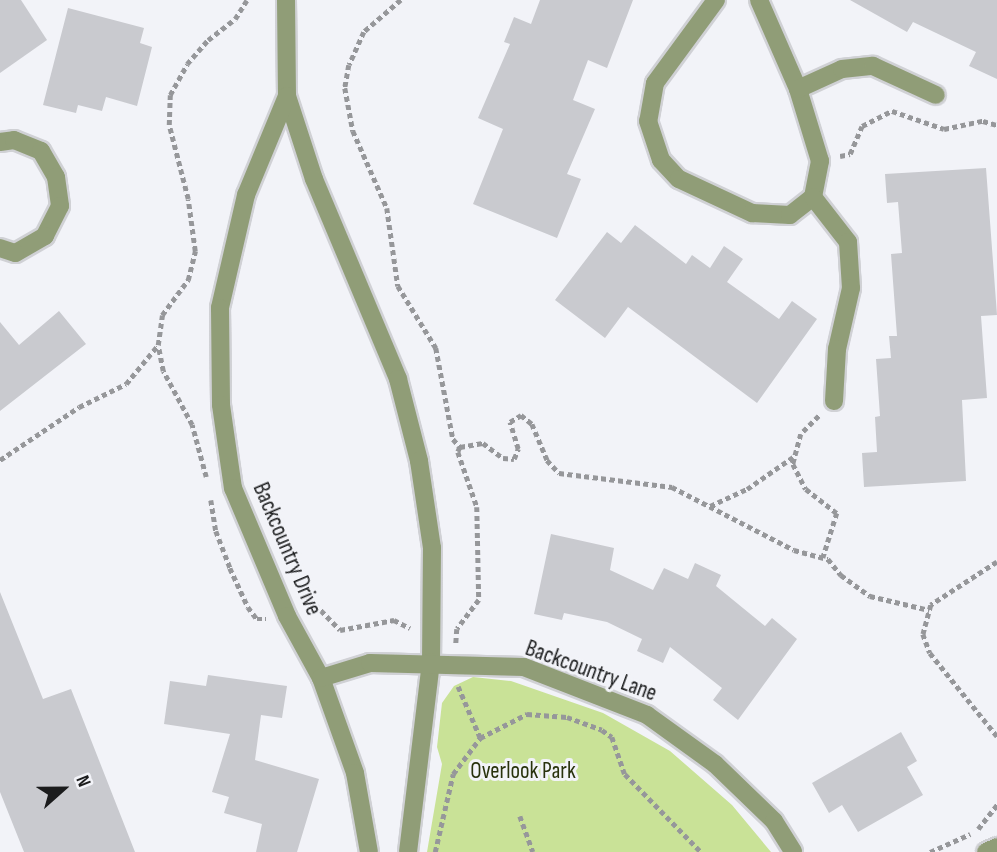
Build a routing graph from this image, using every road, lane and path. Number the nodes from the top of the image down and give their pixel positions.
1 (286, 0) edge
2 (716, 0) edge
3 (759, 0) edge
4 (798, 89) junction
5 (936, 95) dead end
6 (287, 96) junction
7 (997, 125) edge
8 (0, 142) edge
9 (840, 156) dead end
10 (813, 197) junction
11 (0, 248) edge
12 (158, 345) dead end
13 (834, 401) dead end
14 (820, 415) dead end
15 (460, 447) dead end
16 (793, 457) junction
17 (0, 460) edge
18 (710, 506) junction
19 (823, 558) junction
20 (997, 562) edge
21 (929, 610) junction
22 (431, 662) junction
23 (321, 678) junction
24 (997, 736) edge
25 (480, 738) dead end
26 (997, 805) edge
27 (520, 816) dead end
28 (997, 847) edge
29 (369, 852) edge
30 (408, 852) edge
31 (533, 852) edge
32 (701, 852) edge
33 (793, 852) edge
34 (930, 852) edge
35 (986, 852) edge

1 - 6 street, Backcountry Drive
2 - 10 street
3 - 4 street
4 - 5 street
4 - 10 street
6 - 22 street, Backcountry Drive
6 - 23 street, Backcountry Drive
7 - 9 path
8 - 11 street
10 - 13 street
12 - 17 path
14 - 16 path
15 - 18 path
16 - 18 path
16 - 19 path
18 - 19 path
19 - 21 path
20 - 21 path
21 - 24 path
22 - 23 street, Backcountry Lane
22 - 30 street, Backcountry Drive
22 - 33 street, Backcountry Lane
23 - 29 street, Backcountry Drive
25 - 32 path
26 - 34 path
27 - 31 path
28 - 35 street

